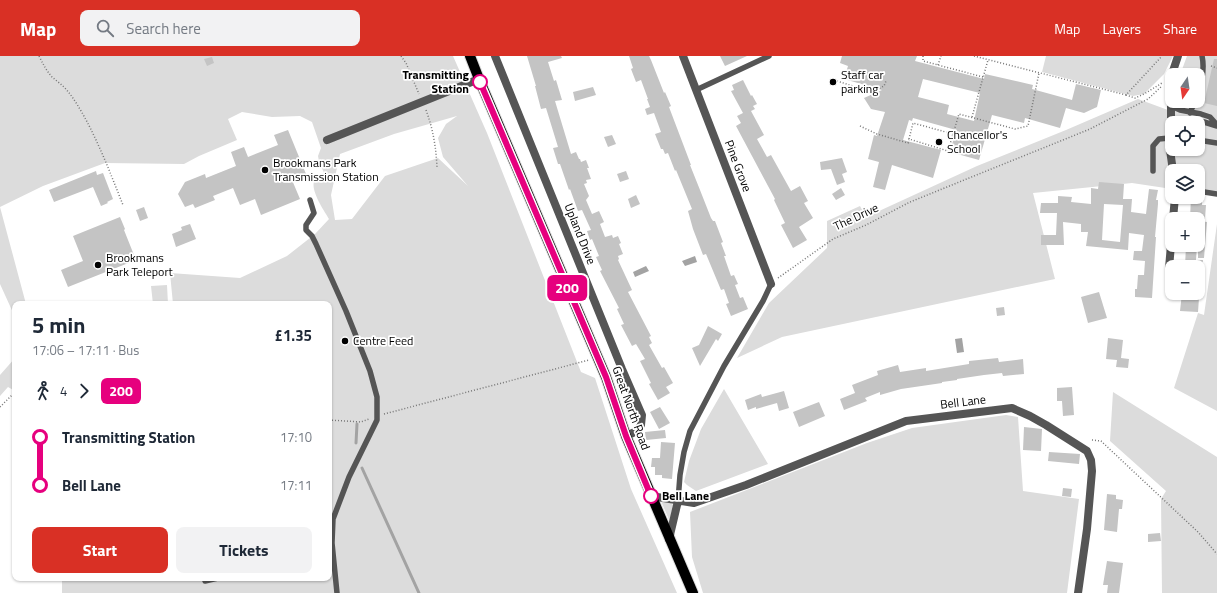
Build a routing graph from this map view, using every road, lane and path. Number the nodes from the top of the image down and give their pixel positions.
1 (39, 56) edge
2 (401, 56) edge
3 (470, 56) edge
4 (495, 56) edge
5 (683, 56) edge
6 (769, 56) edge
7 (924, 56) edge
8 (941, 56) edge
9 (974, 56) edge
10 (1162, 56) edge
11 (1178, 56) edge
12 (1202, 56) edge
13 (988, 60) junction
14 (938, 65) junction
15 (1173, 68) edge
16 (1204, 68) edge
17 (1039, 73) junction
18 (983, 77) junction
19 (478, 79) junction
20 (1165, 80) edge
21 (837, 81) dead end
22 (886, 82) dead end
23 (1165, 82) edge
24 (696, 90) junction
25 (1126, 95) junction
26 (422, 102) junction
27 (1176, 108) edge
28 (1192, 108) edge
29 (1190, 113) junction
30 (972, 117) junction
31 (1205, 122) edge
32 (860, 126) dead end
33 (1217, 126) edge
34 (953, 134) junction
35 (909, 139) junction
36 (1165, 139) edge
37 (327, 140) dead end
38 (1205, 141) edge
39 (1217, 143) edge
40 (438, 167) dead end
41 (1153, 171) dead end
42 (1205, 192) edge
43 (1217, 194) edge
44 (310, 200) dead end
45 (123, 205) dead end
46 (771, 284) junction
47 (598, 358) junction
48 (12, 395) edge
49 (0, 407) edge
50 (378, 416) junction
51 (332, 420) edge
52 (626, 436) junction
53 (1092, 440) dead end
54 (651, 496) junction
55 (678, 501) junction
56 (332, 518) edge
57 (669, 539) junction
58 (332, 543) edge
59 (1217, 554) edge
60 (337, 593) edge
61 (692, 593) edge
62 (1078, 593) edge

1 - 45 path
2 - 26 path
3 - 19 main road, Great North Road
4 - 52 street, Upland Drive
5 - 24 street, Pine Grove
6 - 24 lane
7 - 14 path
8 - 14 path
9 - 13 path
10 - 25 path
11 - 15 street
12 - 16 lane
13 - 17 path
13 - 18 path
14 - 18 path
17 - 25 path
17 - 30 path
18 - 30 path
19 - 26 street
19 - 47 main road, Great North Road
20 - 25 path
21 - 22 path
23 - 46 path, The Drive
24 - 46 street, Pine Grove
26 - 37 street
26 - 40 path
27 - 29 lane
28 - 29 lane
29 - 33 lane
30 - 34 path
31 - 33 lane
32 - 35 path
34 - 35 path
34 - 35 path
36 - 41 lane
38 - 39 lane
42 - 43 lane
44 - 50 lane
46 - 55 lane
47 - 50 path
47 - 52 main road, Great North Road
48 - 49 path
50 - 51 path
50 - 56 lane
52 - 54 main road, Great North Road
53 - 59 path
54 - 55 street, Bell Lane
54 - 57 main road, Great North Road
55 - 57 street
55 - 62 street, Bell Lane
57 - 61 main road, Great North Road
58 - 60 lane

